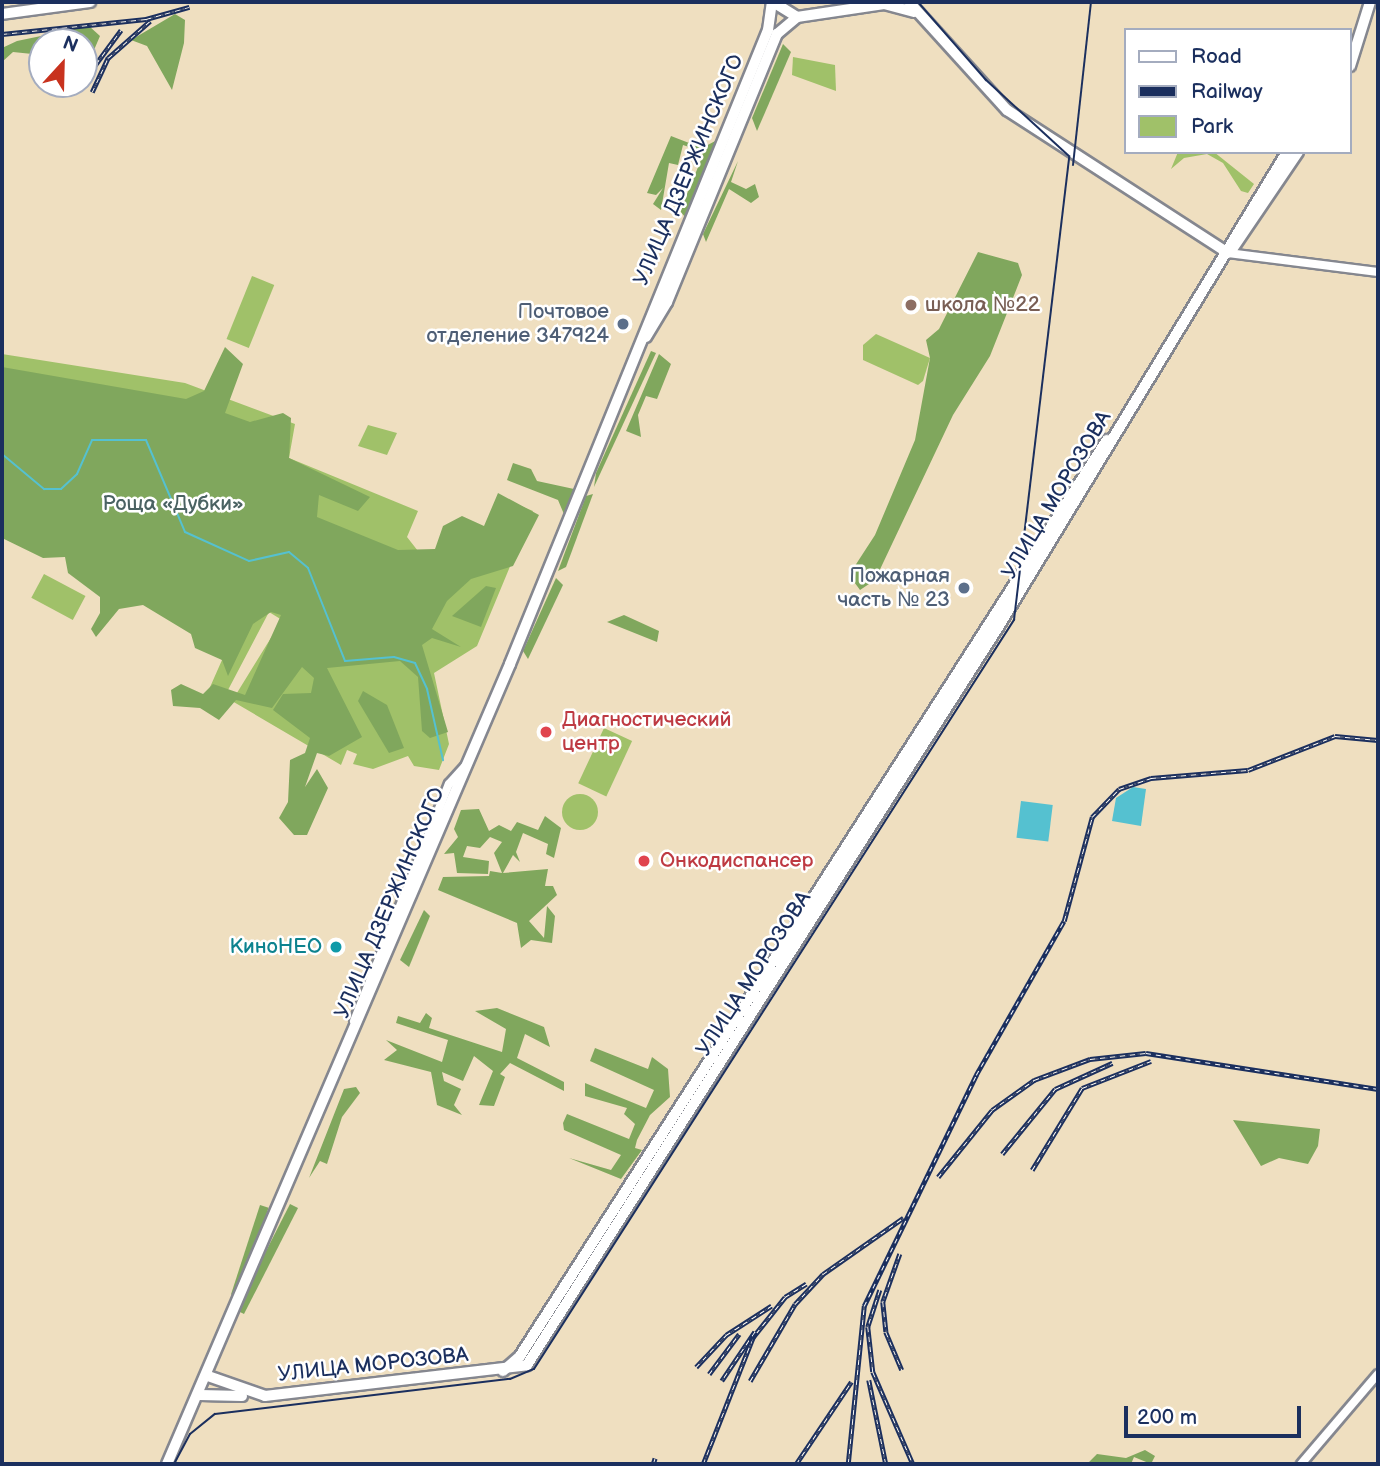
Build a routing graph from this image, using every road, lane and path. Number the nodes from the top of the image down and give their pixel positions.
1 (90, 2) edge
2 (773, 2) edge
3 (909, 2) edge
4 (1363, 2) edge
5 (1370, 2) edge
6 (886, 3) edge
7 (916, 13) junction
8 (2, 14) edge
9 (797, 17) junction
10 (1352, 40) edge
11 (1352, 60) edge
12 (1286, 154) edge
13 (1297, 154) edge
14 (1228, 253) junction
15 (1378, 272) edge
16 (638, 351) junction
17 (763, 984) junction
18 (627, 1187) junction
19 (638, 1191) junction
20 (517, 1366) junction
21 (1378, 1374) edge
22 (208, 1376) junction
23 (200, 1395) junction
24 (265, 1396) junction
25 (167, 1464) edge
26 (1301, 1464) edge

1 - 8 main road
2 - 9 main road
2 - 16 main road, УЛИЦА ДЗЕРЖИНСКОГО
3 - 7 main road
4 - 10 main road
5 - 11 main road
6 - 7 main road
6 - 9 main road
7 - 14 main road
9 - 16 main road, УЛИЦА ДЗЕРЖИНСКОГО
12 - 14 main road, УЛИЦА МОРОЗОВА
13 - 14 main road, УЛИЦА МОРОЗОВА
14 - 15 street
14 - 17 main road, УЛИЦА МОРОЗОВА
16 - 22 main road, УЛИЦА ДЗЕРЖИНСКОГО
17 - 18 main road, УЛИЦА МОРОЗОВА
17 - 19 main road, УЛИЦА МОРОЗОВА
18 - 19 main road
18 - 20 main road, УЛИЦА МОРОЗОВА
19 - 20 main road, УЛИЦА МОРОЗОВА
20 - 24 main road, УЛИЦА МОРОЗОВА
21 - 26 street
22 - 23 main road, УЛИЦА ДЗЕРЖИНСКОГО
22 - 24 main road, УЛИЦА МОРОЗОВА
23 - 24 main road
23 - 25 main road, УЛИЦА ДЗЕРЖИНСКОГО

